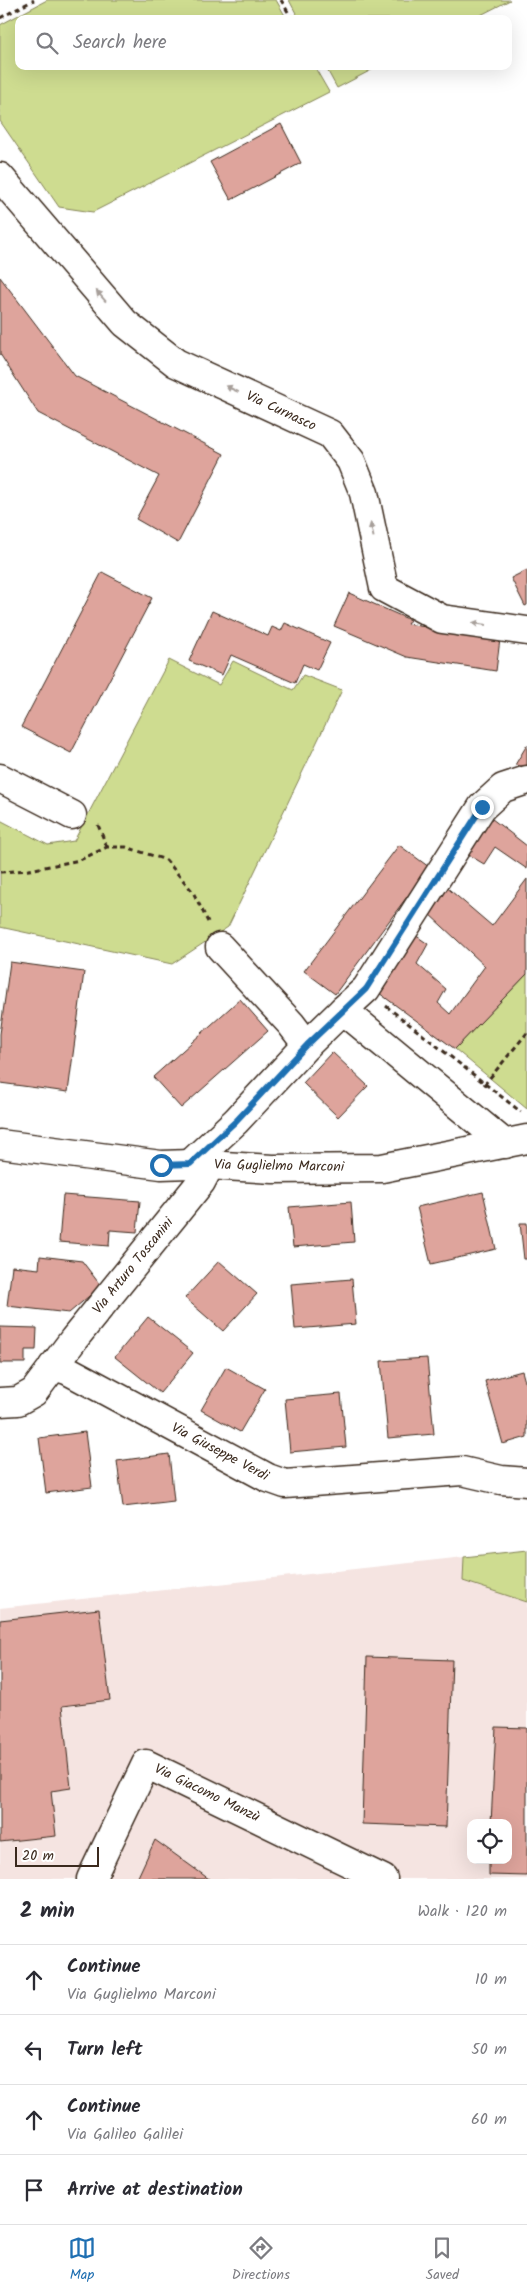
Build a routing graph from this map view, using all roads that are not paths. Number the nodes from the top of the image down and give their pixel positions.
1 (0, 178) edge
2 (527, 631) edge
3 (0, 778) edge
4 (527, 780) edge
5 (72, 815) dead end
6 (220, 947) road end
7 (343, 1010) junction
8 (307, 1045) junction
9 (516, 1142) edge
10 (0, 1144) edge
11 (200, 1165) junction
12 (53, 1366) junction
13 (0, 1402) edge
14 (527, 1482) edge
15 (91, 1879) edge
16 (383, 1879) edge

2 -> 1 street, Via Curnasco
3 - 5 street
4 - 7 street, Via Arturo Toscanini
6 - 8 street
7 - 8 street, Via Arturo Toscanini
7 - 9 street
8 - 11 street, Via Arturo Toscanini
9 - 11 street, Via Guglielmo Marconi
10 - 11 street, Via Guglielmo Marconi
11 - 12 street, Via Arturo Toscanini
12 - 13 street
12 - 14 street, Via Giuseppe Verdi
15 - 16 street, Via Giacomo Manzù

